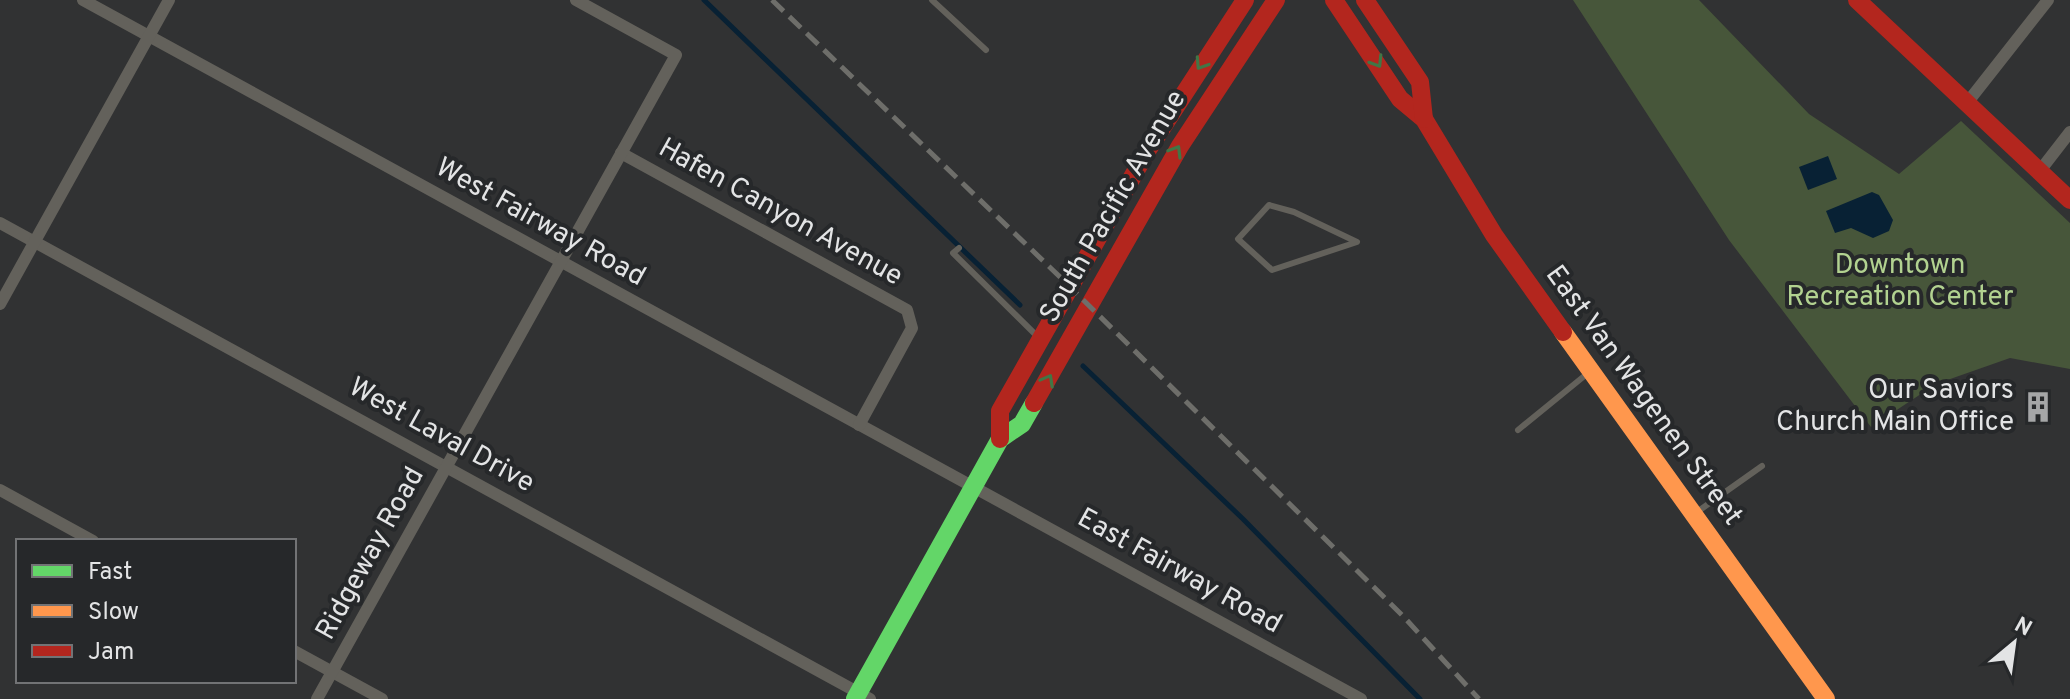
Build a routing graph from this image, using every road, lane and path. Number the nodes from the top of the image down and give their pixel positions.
1 (83, 0) edge
2 (169, 0) edge
3 (576, 0) edge
4 (932, 0) edge
5 (1245, 0) edge
6 (1276, 0) edge
7 (1334, 0) edge
8 (1365, 0) edge
9 (1857, 0) edge
10 (2048, 0) edge
11 (149, 36) junction
12 (986, 50) dead end
13 (1967, 103) junction
14 (1424, 119) junction
15 (2070, 132) edge
16 (621, 153) junction
17 (2039, 172) junction
18 (2070, 200) edge
19 (0, 223) edge
20 (35, 242) junction
21 (959, 248) dead end
22 (561, 262) junction
23 (1272, 270) joint
24 (0, 304) edge
25 (1041, 339) junction
26 (1591, 370) junction
27 (859, 425) junction
28 (1518, 430) dead end
29 (1000, 439) junction
30 (1762, 466) dead end
31 (447, 467) junction
32 (973, 487) junction
33 (0, 490) edge
34 (1694, 514) junction
35 (89, 539) edge
36 (296, 652) edge
37 (332, 672) junction
38 (861, 697) edge
39 (317, 699) edge
40 (382, 699) edge
41 (1361, 699) edge
42 (1826, 699) edge

1 - 11 street, West Fairway Road
2 - 11 street
3 - 16 street, Ridgeway Road
4 - 12 lane
5 -> 25 street, South Pacific Avenue
29 -> 6 street, South Pacific Avenue
7 -> 14 street, East Van Wagenen Street
8 - 14 street, East Van Wagenen Street
9 - 13 street
10 - 13 street
11 - 20 street
11 - 22 street, West Fairway Road
13 - 17 street
14 - 26 street, East Van Wagenen Street
15 - 17 street
16 - 22 street, Ridgeway Road
16 - 27 street, Hafen Canyon Avenue
17 - 18 street
19 - 20 street, West Laval Drive
20 - 24 street
20 - 31 street, West Laval Drive
21 - 25 lane
22 - 27 street, West Fairway Road
22 - 31 street, Ridgeway Road
23 - 23 lane
25 - 29 street, South Pacific Avenue
26 - 28 lane
26 - 34 street, East Van Wagenen Street
27 - 32 street, West Fairway Road
29 - 32 street, South Pacific Avenue
30 - 34 lane
31 - 37 street, Ridgeway Road
31 - 38 street, West Laval Drive
32 - 38 street, South Pacific Avenue
32 - 41 street, East Fairway Road
33 - 35 street
34 - 42 street, East Van Wagenen Street
36 - 37 street
37 - 39 street, Ridgeway Road
37 - 40 street

